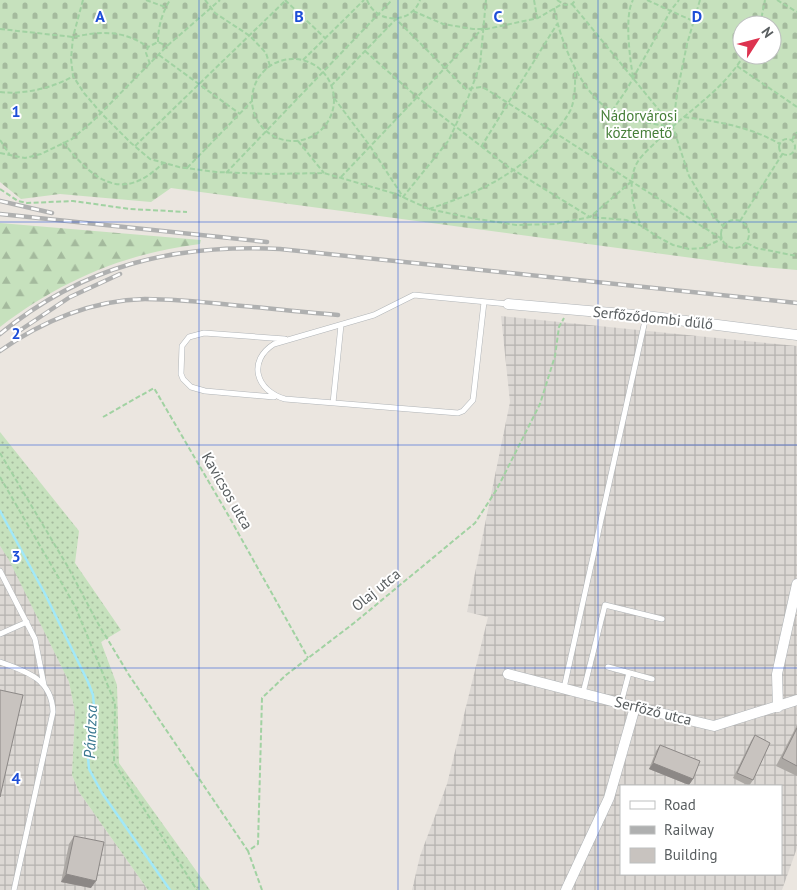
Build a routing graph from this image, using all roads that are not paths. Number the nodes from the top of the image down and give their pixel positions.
1 (484, 302) junction
2 (508, 304) joint
3 (646, 316) junction
4 (341, 325) junction
5 (797, 335) edge
6 (290, 340) junction
7 (276, 397) junction
8 (333, 403) junction
9 (0, 571) edge
10 (797, 584) edge
11 (662, 619) dead end
12 (27, 622) junction
13 (0, 634) edge
14 (0, 662) edge
15 (608, 667) dead end
16 (629, 673) junction
17 (508, 674) dead end
18 (652, 679) dead end
19 (44, 686) junction
20 (564, 688) junction
21 (582, 693) junction
22 (797, 700) edge
23 (621, 703) junction
24 (635, 707) junction
25 (778, 707) junction
26 (14, 890) edge
27 (566, 890) edge

1 - 2 lane
1 - 4 lane
1 - 8 lane
2 - 3 street, Serfőződombi dűlő
3 - 5 street, Serfőződombi dűlő
3 - 20 lane
4 - 6 lane
4 - 8 lane
6 - 7 lane
6 - 7 lane
7 - 8 lane
9 - 12 lane
10 - 25 street
11 - 21 lane
12 - 13 lane
12 - 19 lane
14 - 19 lane
15 - 16 lane
16 - 18 lane
16 - 23 lane
17 - 20 street, Serfőző utca
19 - 26 lane
20 - 21 street, Serfőző utca
21 - 23 street, Serfőző utca
22 - 25 street, Serfőző utca
23 - 24 street, Serfőző utca
24 - 25 street, Serfőző utca
24 - 27 street

